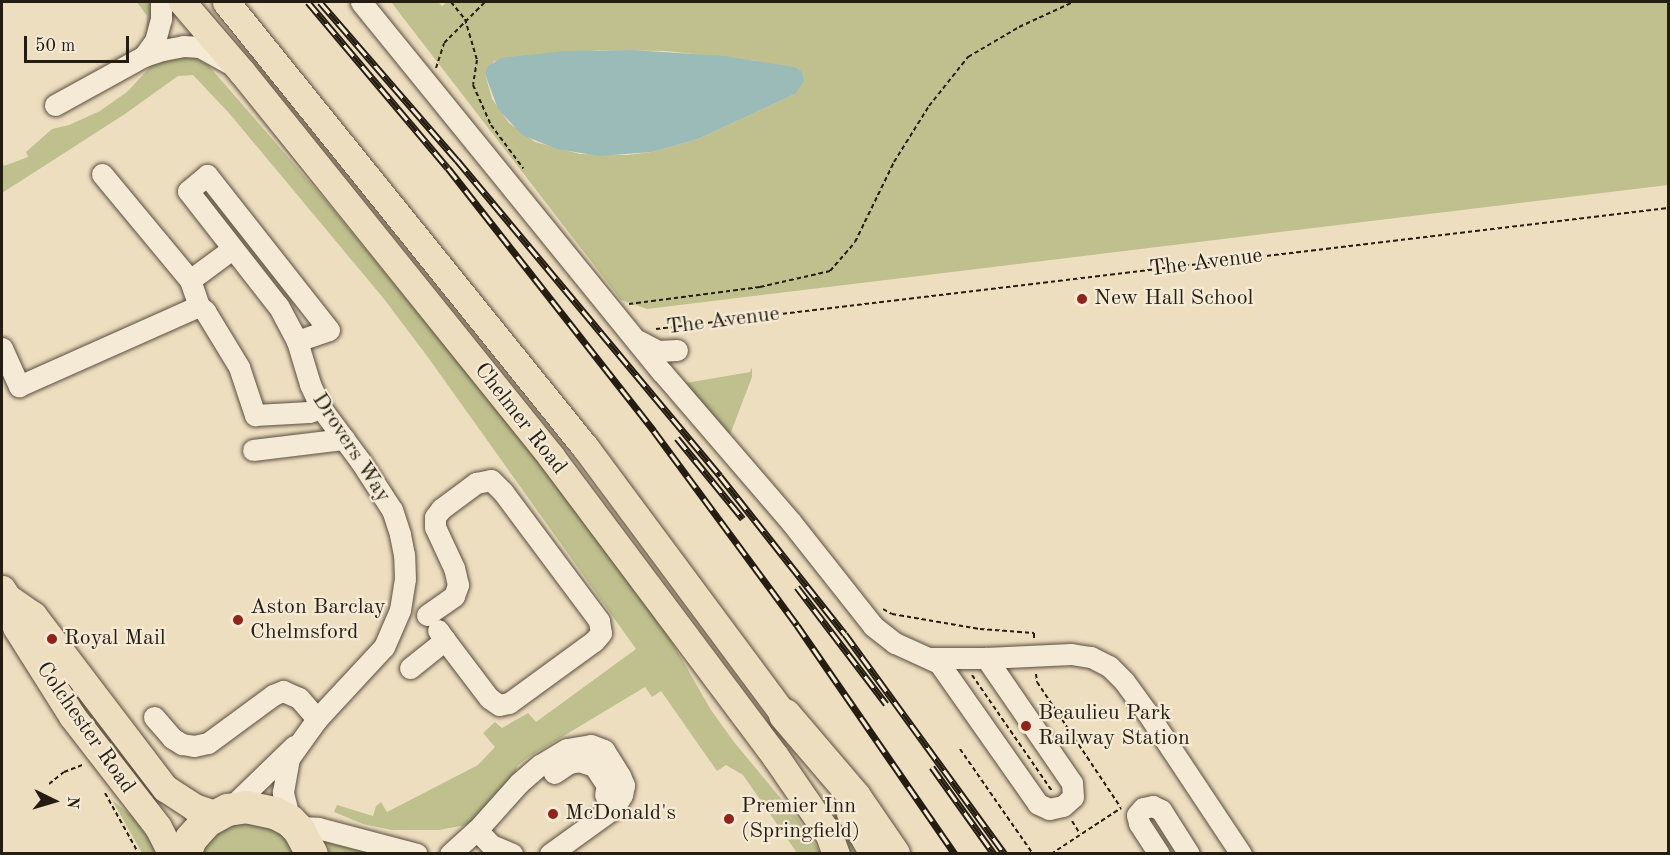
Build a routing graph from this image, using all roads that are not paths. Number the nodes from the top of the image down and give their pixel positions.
1 (161, 2) edge
2 (182, 2) edge
3 (226, 2) edge
4 (361, 2) edge
5 (144, 56) junction
6 (242, 72) junction
7 (55, 105) dead end
8 (102, 174) dead end
9 (232, 249) junction
10 (190, 280) junction
11 (199, 306) junction
12 (645, 335) junction
13 (297, 341) junction
14 (2, 348) edge
15 (677, 350) dead end
16 (321, 408) junction
17 (344, 439) junction
18 (252, 450) dead end
19 (4, 593) edge
20 (400, 610) junction
21 (427, 615) junction
22 (445, 640) junction
23 (931, 658) junction
24 (986, 658) junction
25 (410, 668) dead end
26 (784, 715) junction
27 (154, 717) dead end
28 (317, 719) junction
29 (299, 741) junction
30 (506, 797) junction
31 (604, 802) dead end
32 (222, 812) junction
33 (292, 824) junction
34 (477, 830) junction
35 (548, 850) edge
36 (172, 854) edge
37 (185, 854) edge
38 (312, 854) edge
39 (417, 854) edge
40 (450, 854) edge
41 (512, 854) edge
42 (836, 854) edge
43 (873, 854) edge
44 (894, 854) edge
45 (1159, 854) edge
46 (1189, 854) edge
47 (1241, 854) edge

1 - 5 street
2 - 6 main road, Chelmer Road
3 - 26 main road, Chelmer Road
4 - 12 street, The Avenue
5 - 6 street
5 - 7 street
6 - 42 main road, Chelmer Road
8 - 10 street
9 - 10 street
9 - 13 street, Drovers Way
9 - 13 street, Drovers Way
10 - 11 street
11 - 14 street
11 - 16 street
12 - 15 street, The Avenue
12 - 23 street
13 - 16 street, Drovers Way
16 - 17 street, Drovers Way
17 - 18 street
17 - 20 street, Drovers Way
19 - 32 main road, Colchester Road
19 - 36 main road, Colchester Road
20 - 21 street
20 - 28 street, Drovers Way
21 - 22 street
21 - 22 street
22 - 25 street
23 - 24 street
23 - 24 street
24 - 47 street
26 - 43 main road, Chelmer Road
26 - 44 highway
27 - 28 street
28 - 29 street, Drovers Way
29 - 32 street, Drovers Way
29 - 33 street, Drovers Way
30 - 31 street
30 - 34 street
30 - 35 street
32 - 33 highway
32 - 37 highway
33 - 38 highway
33 - 39 street
34 - 40 street
34 - 41 street
45 - 46 street

